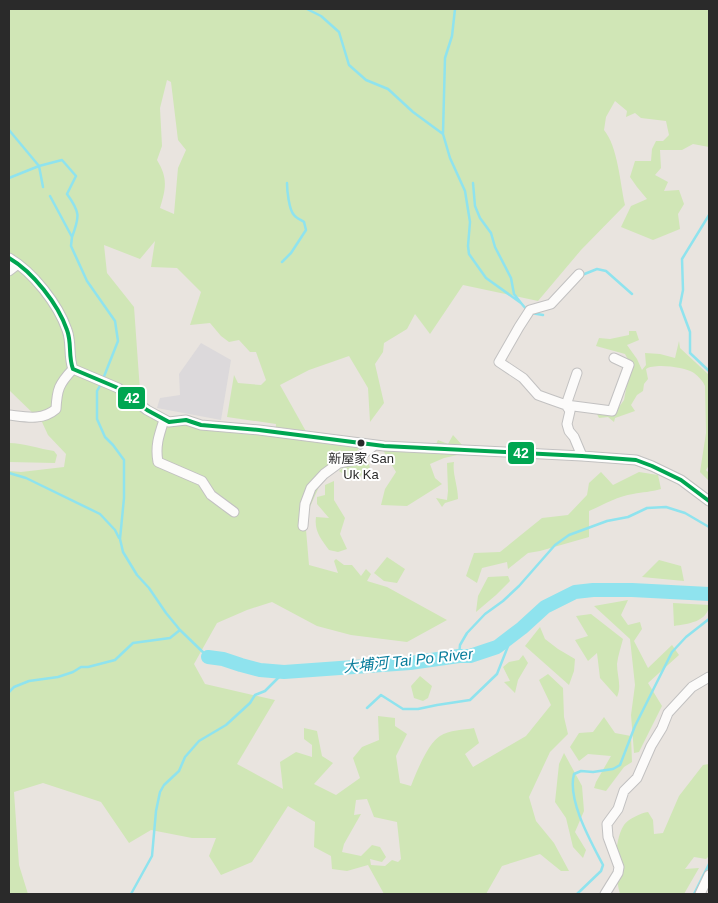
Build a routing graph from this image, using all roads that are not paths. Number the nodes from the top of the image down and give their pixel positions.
1 (9, 258) edge
2 (18, 264) junction
3 (9, 271) edge
4 (578, 274) dead end
5 (614, 358) dead end
6 (73, 369) junction
7 (577, 374) dead end
8 (566, 405) junction
9 (9, 414) edge
10 (164, 420) junction
11 (376, 445) junction
12 (582, 456) junction
13 (709, 501) edge
14 (234, 512) dead end
15 (303, 526) dead end
16 (709, 677) edge
17 (709, 875) edge
18 (605, 894) edge
19 (700, 894) edge

1 - 2 street
2 - 3 street
2 - 6 street
4 - 8 street
5 - 8 street
6 - 9 street
6 - 10 street
7 - 8 street
8 - 12 street
10 - 11 street
10 - 14 street
11 - 12 street
11 - 15 street
12 - 13 street
16 - 18 street
17 - 19 street

